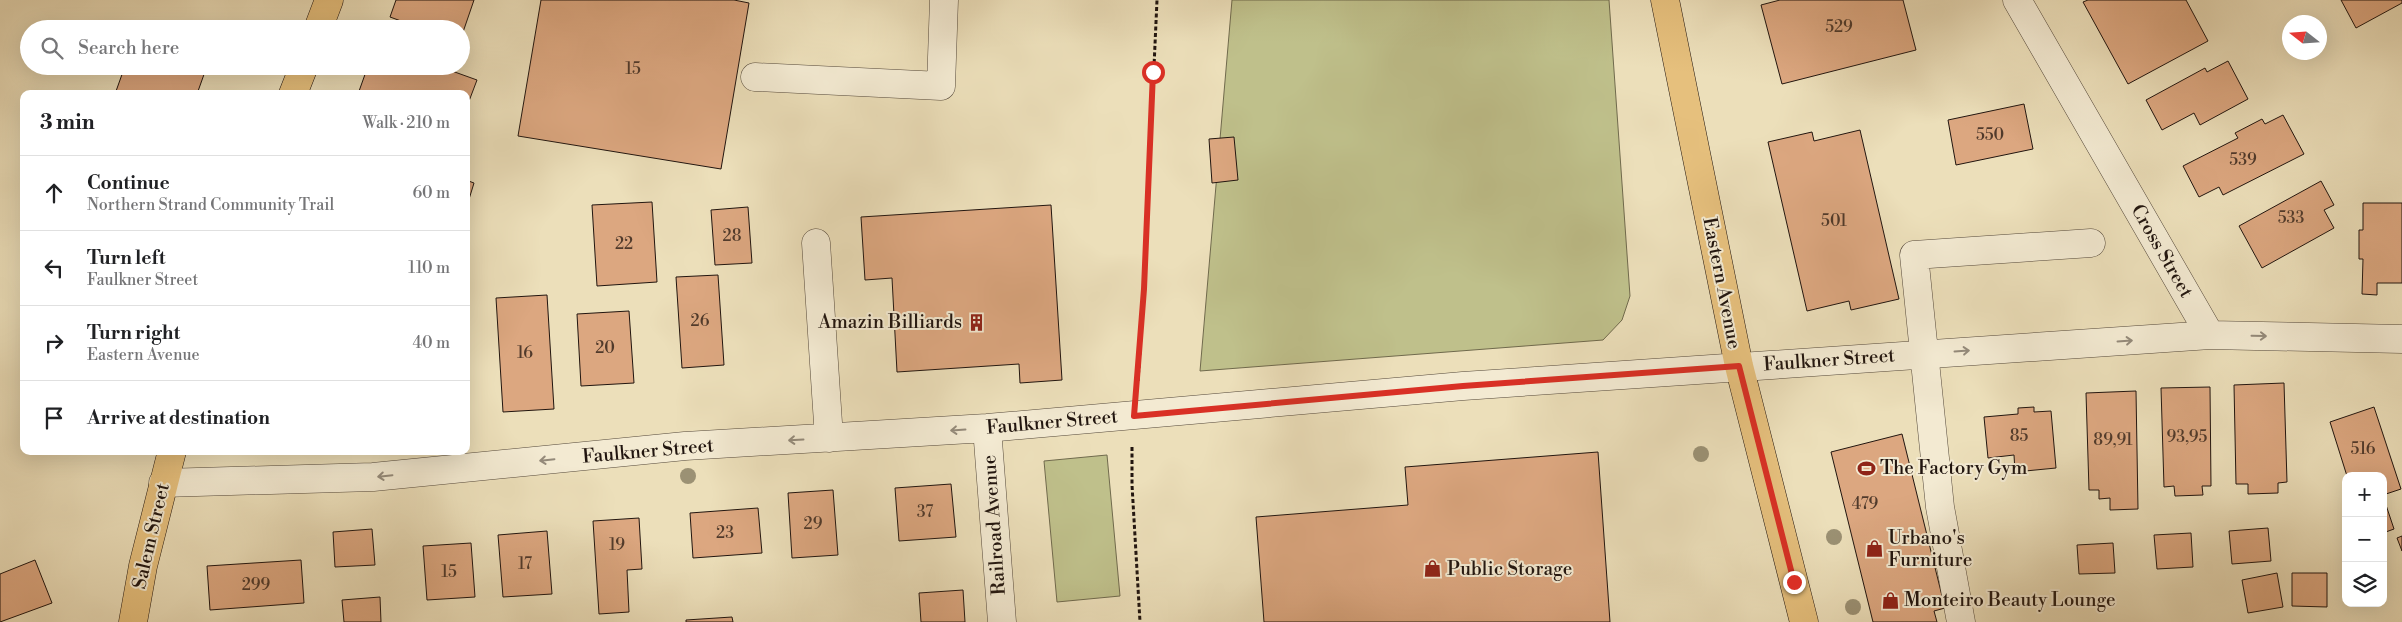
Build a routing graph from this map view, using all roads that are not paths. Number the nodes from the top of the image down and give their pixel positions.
1 (328, 0) edge
2 (944, 0) edge
3 (1665, 0) edge
4 (2017, 0) edge
5 (321, 20) edge
6 (300, 75) edge
7 (755, 77) dead end
8 (295, 90) edge
9 (816, 243) dead end
10 (2091, 243) dead end
11 (2210, 335) junction
12 (2402, 339) edge
13 (1926, 354) junction
14 (1739, 366) junction
15 (987, 428) junction
16 (829, 438) junction
17 (171, 455) edge
18 (163, 483) junction
19 (133, 622) edge
20 (1002, 622) edge
21 (1804, 622) edge
22 (1961, 622) edge

1 - 5 main road
2 - 7 street
3 - 14 main road, Eastern Avenue
4 - 11 street, Cross Street
6 - 8 main road
9 - 16 street
10 - 13 street
11 -> 12 street
13 -> 11 street, Faulkner Street
13 - 14 street, Faulkner Street
13 - 22 street
14 - 15 street, Faulkner Street
14 - 21 main road, Eastern Avenue
15 -> 16 street, Faulkner Street
15 - 20 street, Railroad Avenue
16 -> 18 street, Faulkner Street
17 - 18 main road, Salem Street
18 - 19 main road, Salem Street

